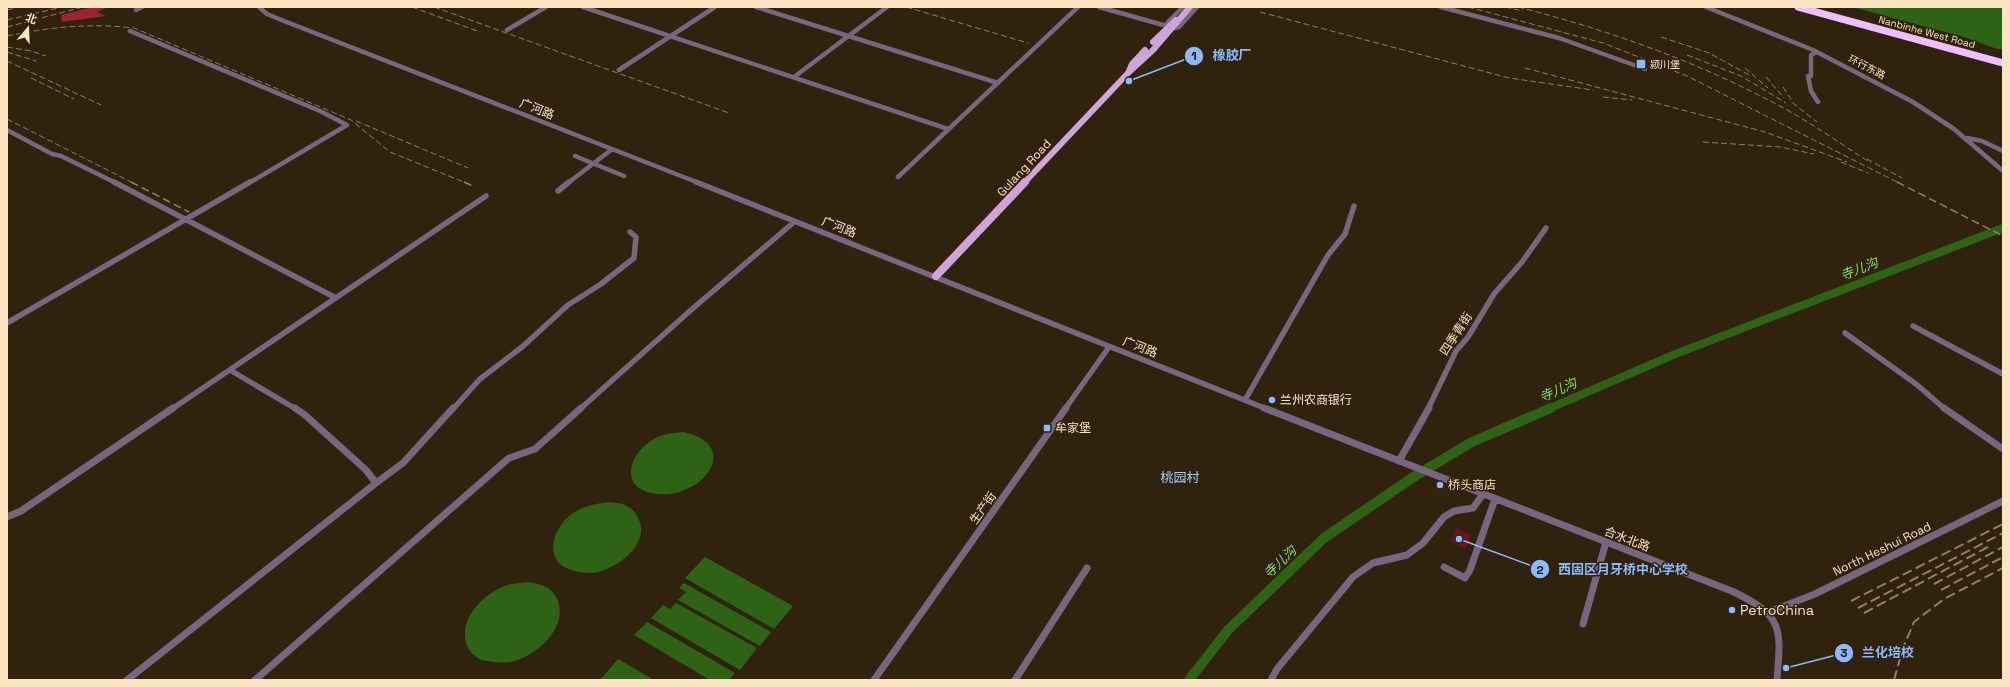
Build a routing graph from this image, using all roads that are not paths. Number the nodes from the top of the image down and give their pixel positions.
1 (142, 7) edge
2 (259, 7) edge
3 (546, 7) edge
4 (583, 7) edge
5 (715, 7) edge
6 (756, 7) edge
7 (887, 7) edge
8 (1078, 7) edge
9 (1099, 7) edge
10 (1183, 7) edge
11 (1190, 7) edge
12 (1197, 7) edge
13 (1441, 7) edge
14 (1706, 7) edge
15 (1798, 7) edge
16 (1808, 7) edge
17 (136, 10) dead end
18 (1171, 27) junction
19 (507, 30) dead end
20 (130, 31) dead end
21 (670, 36) junction
22 (848, 36) junction
23 (1817, 52) junction
24 (2003, 62) edge
25 (1645, 69) dead end
26 (619, 70) dead end
27 (794, 78) junction
28 (998, 83) junction
29 (1818, 102) dead end
30 (948, 129) junction
31 (7, 130) edge
32 (1965, 138) junction
33 (611, 150) junction
34 (2003, 151) edge
35 (575, 156) dead end
36 (594, 164) junction
37 (2003, 171) edge
38 (624, 176) dead end
39 (898, 177) dead end
40 (558, 191) dead end
41 (486, 196) dead end
42 (1354, 206) dead end
43 (187, 221) junction
44 (794, 222) junction
45 (1546, 228) dead end
46 (630, 232) dead end
47 (936, 276) junction
48 (336, 298) junction
49 (7, 323) edge
50 (1913, 326) dead end
51 (1845, 333) dead end
52 (1108, 347) junction
53 (230, 370) junction
54 (2003, 374) edge
55 (1245, 400) junction
56 (2003, 449) edge
57 (1399, 461) junction
58 (1431, 473) joint
59 (376, 484) junction
60 (1483, 494) junction
61 (1495, 499) junction
62 (2003, 501) edge
63 (7, 517) edge
64 (1606, 542) junction
65 (1444, 567) dead end
66 (1087, 568) dead end
67 (1769, 612) junction
68 (1583, 624) dead end
69 (127, 680) edge
70 (255, 680) edge
71 (874, 680) edge
72 (1015, 680) edge
73 (1271, 680) edge
74 (1777, 680) edge

1 - 17 street
2 - 33 street, 广河路
3 - 19 street
4 - 21 street
5 - 21 street
6 - 22 street
7 - 22 street
8 - 28 street
9 - 18 street
10 - 18 street, Gulang Road
11 - 18 main road, Gulang Road
12 - 18 street, Gulang Road
13 - 25 street
14 - 23 street, 环行东路
15 - 24 highway, Nanbinhe West Road
16 - 24 highway, Nanbinhe West Road
18 - 47 main road, Gulang Road
20 - 43 street
21 - 26 street
21 - 27 street
22 - 27 street
22 - 28 street
23 - 29 street
23 - 32 street, 环行东路
27 - 30 street
28 - 30 street
30 - 39 street
31 - 43 street
32 - 34 street
32 - 37 street, 环行东路
33 - 36 street
33 - 44 street, 广河路
35 - 36 street
36 - 38 street
36 - 40 street
41 - 48 street
42 - 55 street
43 - 48 street
43 - 49 street
44 - 47 street, 广河路
44 - 70 street
45 - 57 street, 四季青街
46 - 59 street
47 - 52 street, 广河路
48 - 53 street
50 - 54 street
51 - 56 street
52 - 55 street, 广河路
52 - 71 street, 生产街
53 - 59 street
53 - 63 street
55 - 57 street, 广河路
57 - 58 street, 广河路
58 - 60 street, 合水北路
59 - 69 street
60 - 61 street, 合水北路
60 - 73 street
61 - 64 street, 合水北路
61 - 65 street
62 - 67 street, North Heshui Road
64 - 67 street, 合水北路
64 - 68 street
66 - 72 street
67 - 74 street, 合水北路

